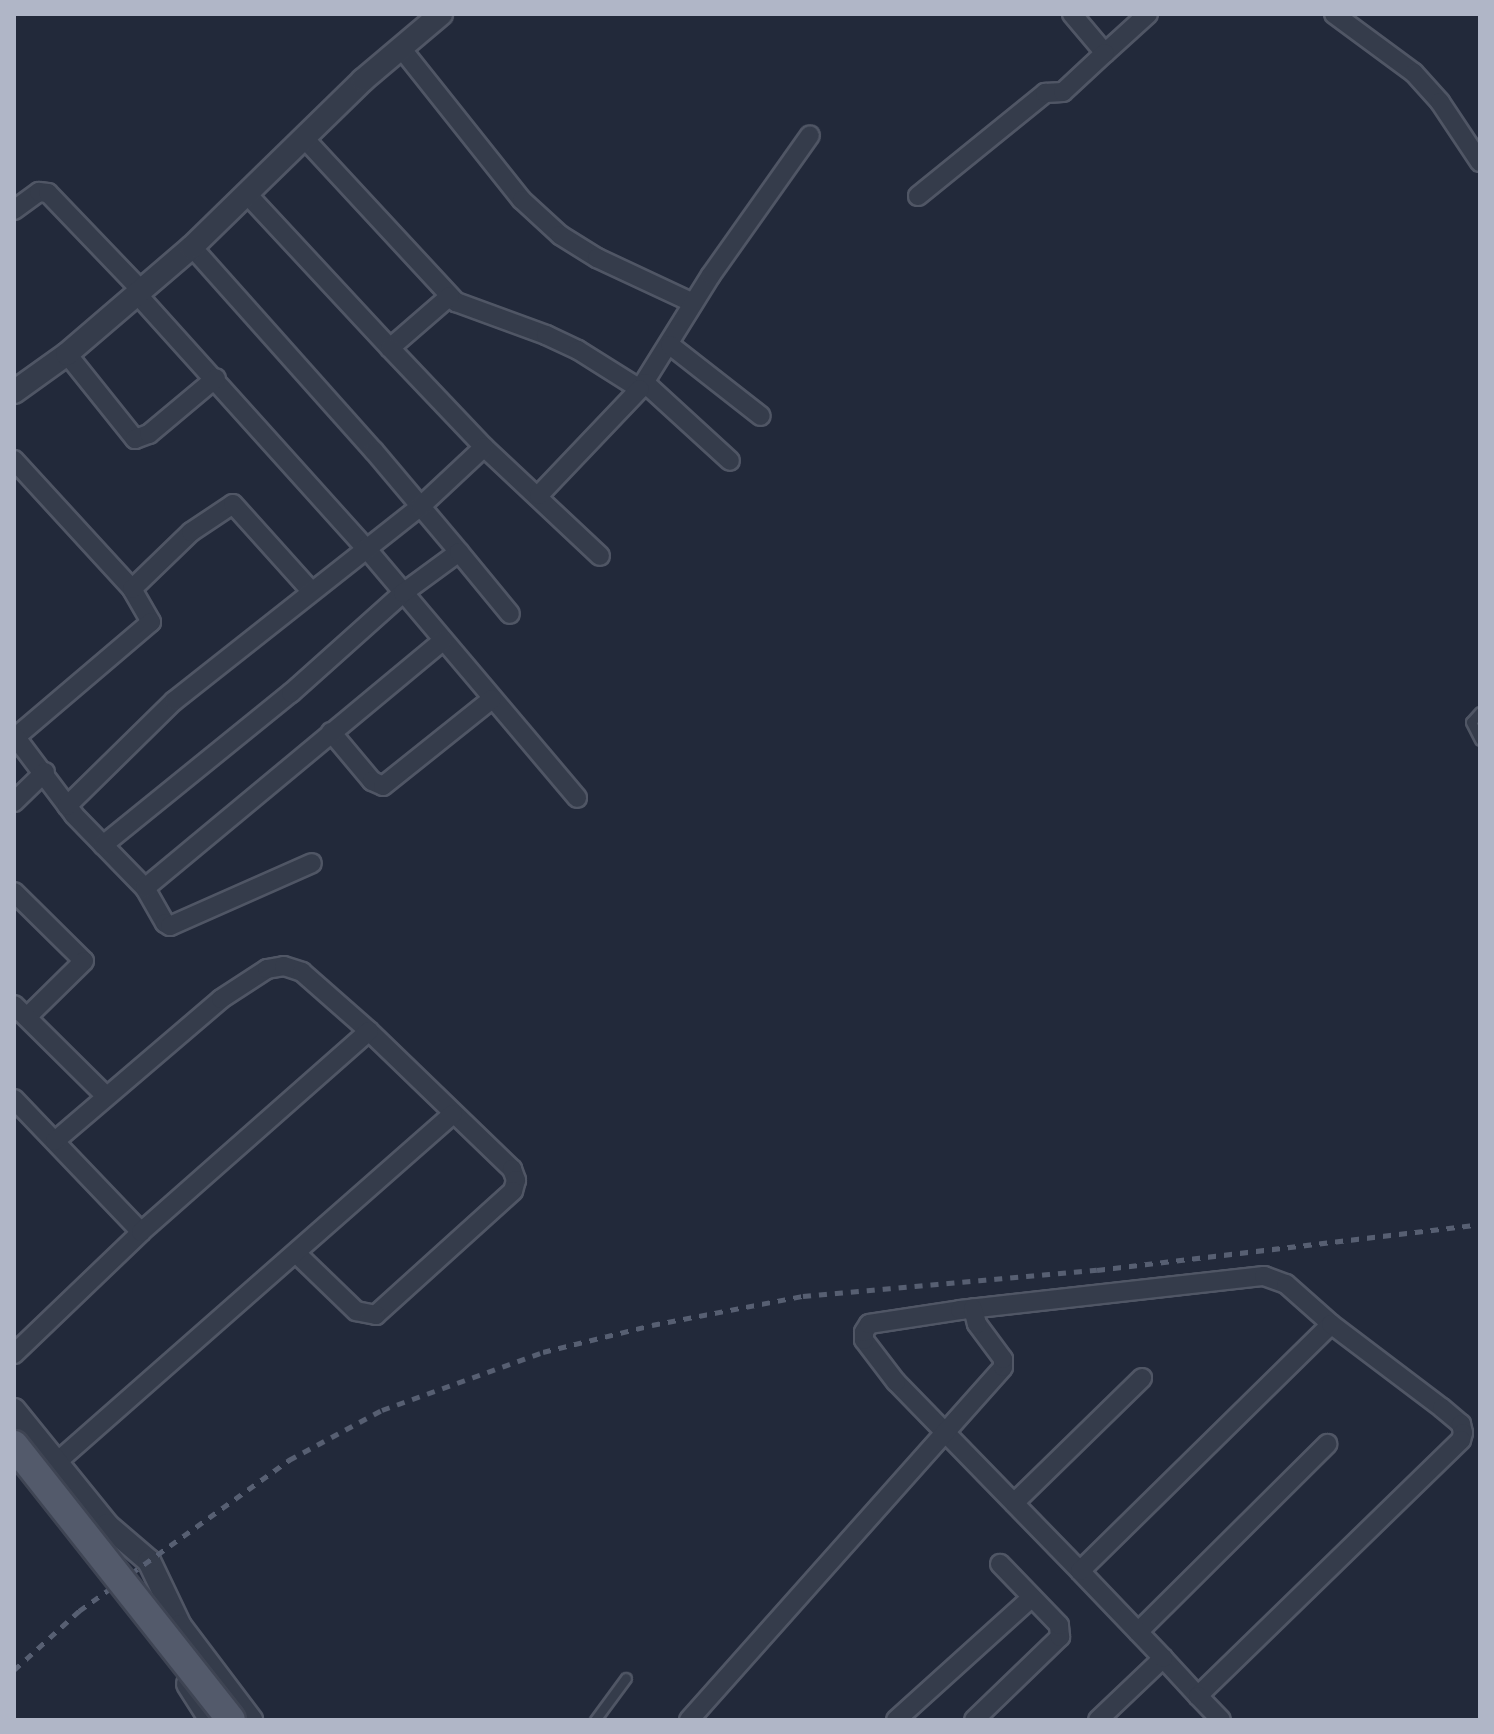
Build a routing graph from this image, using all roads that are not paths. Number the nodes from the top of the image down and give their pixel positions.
1 (441, 14) edge
2 (1072, 14) edge
3 (1148, 14) edge
4 (1334, 14) edge
5 (401, 48) junction
6 (1105, 53) junction
7 (810, 135) dead end
8 (304, 138) junction
9 (1480, 162) edge
10 (246, 193) junction
11 (918, 196) dead end
12 (14, 210) edge
13 (192, 247) junction
14 (139, 292) junction
15 (450, 296) junction
16 (693, 303) junction
17 (670, 345) junction
18 (390, 348) junction
19 (67, 354) junction
20 (216, 378) junction
21 (642, 386) junction
22 (14, 392) edge
23 (761, 416) dead end
24 (484, 447) junction
25 (14, 460) edge
26 (730, 461) dead end
27 (539, 495) junction
28 (421, 506) junction
29 (366, 548) junction
30 (459, 552) junction
31 (600, 556) dead end
32 (132, 589) junction
33 (311, 591) junction
34 (403, 593) junction
35 (510, 614) dead end
36 (443, 641) junction
37 (492, 699) junction
38 (1480, 712) edge
39 (331, 732) junction
40 (15, 736) edge
41 (1480, 740) edge
42 (45, 772) junction
43 (577, 798) dead end
44 (14, 802) edge
45 (67, 806) junction
46 (103, 845) junction
47 (312, 863) dead end
48 (145, 888) junction
49 (14, 892) edge
50 (20, 1011) edge
51 (369, 1031) junction
52 (106, 1096) junction
53 (14, 1099) edge
54 (453, 1114) junction
55 (55, 1141) junction
56 (141, 1232) junction
57 (297, 1254) junction
58 (973, 1309) junction
59 (1331, 1324) junction
60 (14, 1354) edge
61 (1142, 1378) dead end
62 (14, 1410) edge
63 (946, 1431) junction
64 (1327, 1444) dead end
65 (14, 1447) edge
66 (56, 1460) junction
67 (1014, 1503) junction
68 (1000, 1564) dead end
69 (1080, 1571) junction
70 (1032, 1597) junction
71 (180, 1626) junction
72 (1138, 1632) junction
73 (1163, 1658) junction
74 (626, 1678) dead end
75 (1198, 1696) junction
76 (211, 1720) edge
77 (231, 1720) edge
78 (251, 1720) edge
79 (595, 1720) edge
80 (689, 1720) edge
81 (896, 1720) edge
82 (974, 1720) edge
83 (1098, 1720) edge
84 (1221, 1720) edge

1 - 5 street
2 - 6 street
3 - 6 street
4 - 9 street
5 - 8 street
5 - 16 street
6 - 11 street
7 - 16 street
8 - 10 street
8 - 15 street
10 - 13 street
10 - 18 street
12 - 14 street
13 - 14 street
13 - 28 street
14 - 19 street
14 - 20 street
15 - 18 street
15 - 21 street
16 - 17 street
17 - 21 street
17 - 23 street
18 - 24 street
19 - 20 street
19 - 22 street
20 - 29 street
21 - 26 street
21 - 27 street
24 - 27 street
24 - 28 street
25 - 32 street
27 - 31 street
28 - 29 street
28 - 30 street
29 - 33 street
29 - 34 street
30 - 34 street
30 - 35 street
32 - 33 street
32 - 40 street
33 - 45 street
34 - 36 street
34 - 46 street
36 - 37 street
36 - 39 street
37 - 39 street
37 - 43 street
38 - 41 lane
39 - 48 street
40 - 42 street
42 - 44 street
42 - 45 street
45 - 46 street
46 - 48 street
47 - 48 street
49 - 50 street
50 - 52 street
51 - 52 street
51 - 54 street
51 - 56 street
52 - 55 street
53 - 55 street
54 - 57 street
54 - 57 street
55 - 56 street
56 - 60 street
57 - 66 street
58 - 59 street
58 - 63 street
58 - 63 street
59 - 69 street
59 - 75 street
61 - 67 street
62 - 66 street
63 - 67 street
63 - 80 street
64 - 72 street
65 - 66 street
65 - 77 main road, bridge
66 - 71 street
67 - 69 street
68 - 70 street
69 - 72 street
70 - 81 street
70 - 82 street
71 - 76 street
71 - 78 street
72 - 73 street
73 - 75 street
73 - 83 street
74 - 79 lane
75 - 84 street

